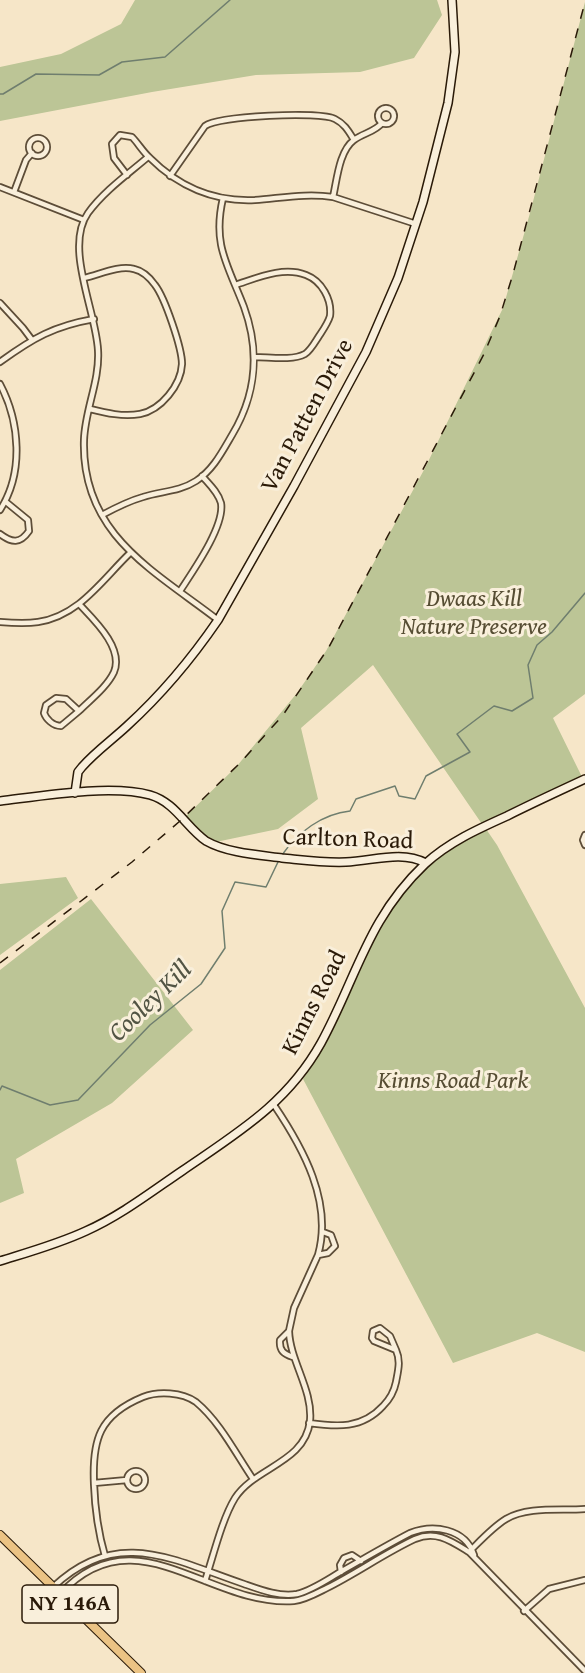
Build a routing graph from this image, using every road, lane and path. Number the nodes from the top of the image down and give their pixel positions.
1 (452, 0) edge
2 (382, 123) dead end
3 (354, 140) junction
4 (32, 153) dead end
5 (148, 157) junction
6 (127, 175) junction
7 (170, 176) junction
8 (0, 188) edge
9 (14, 192) junction
10 (333, 197) junction
11 (223, 198) junction
12 (84, 220) junction
13 (416, 224) junction
14 (84, 278) junction
15 (235, 285) junction
16 (0, 303) edge
17 (94, 319) junction
18 (32, 340) junction
19 (255, 357) junction
20 (0, 362) edge
21 (0, 384) edge
22 (90, 409) junction
23 (202, 476) junction
24 (6, 502) junction
25 (0, 510) edge
26 (102, 515) junction
27 (0, 534) edge
28 (130, 553) junction
29 (180, 591) junction
30 (80, 604) junction
31 (218, 620) junction
32 (0, 622) edge
33 (79, 711) junction
34 (585, 778) edge
35 (75, 793) junction
36 (0, 801) edge
37 (585, 835) edge
38 (585, 845) edge
39 (426, 863) junction
40 (274, 1105) junction
41 (323, 1232) junction
42 (318, 1255) junction
43 (0, 1262) edge
44 (289, 1331) junction
45 (396, 1350) junction
46 (294, 1357) junction
47 (309, 1423) junction
48 (253, 1479) junction
49 (127, 1480) dead end
50 (93, 1483) junction
51 (585, 1509) edge
52 (0, 1535) edge
53 (471, 1551) junction
54 (105, 1555) junction
55 (361, 1561) junction
56 (107, 1562) junction
57 (208, 1572) junction
58 (341, 1572) junction
59 (585, 1580) edge
60 (206, 1581) junction
61 (53, 1587) junction
62 (60, 1594) junction
63 (524, 1611) junction
64 (585, 1671) edge
65 (141, 1673) edge

1 - 13 street, Van Patten Drive
2 - 3 street
3 - 7 street
3 - 10 street
4 - 9 street
5 - 6 street
5 - 6 street
5 - 7 street
6 - 12 street
7 - 11 street
8 - 9 street
9 - 12 street
10 - 11 street
10 - 13 street
11 - 15 street
12 - 14 street
13 - 31 street, Van Patten Drive
14 - 17 street
14 - 22 street
15 - 19 street
15 - 19 street
16 - 18 street
17 - 18 street
17 - 22 street
18 - 20 street
19 - 23 street
21 - 24 street
22 - 26 street
23 - 26 street
23 - 29 street
24 - 25 street
24 - 27 street
26 - 28 street
28 - 29 street
28 - 30 street
29 - 31 street
30 - 32 street
30 - 33 street
31 - 35 street, Van Patten Drive
33 - 33 street
34 - 39 street, Kinns Road
35 - 36 street, Carlton Road
35 - 39 street, Carlton Road
37 - 38 street
39 - 40 street, Kinns Road
40 - 41 street
40 - 43 street, Kinns Road
41 - 42 street
41 - 42 street
42 - 44 street
44 - 46 street
44 - 46 street
45 - 45 street
45 - 47 street
46 - 47 street
47 - 48 street
48 - 50 street
48 - 57 street
49 - 50 street
50 - 54 street
51 - 53 street
52 - 61 main road, NY 146A
53 - 55 street
53 - 60 street
53 - 63 street
54 - 56 street
54 - 57 street
54 - 61 street
55 - 58 street
55 - 58 street
56 - 60 street
56 - 62 street
57 - 58 street
57 - 60 street
59 - 63 street
61 - 62 main road, NY 146A
62 - 65 main road, NY 146A
63 - 64 street

